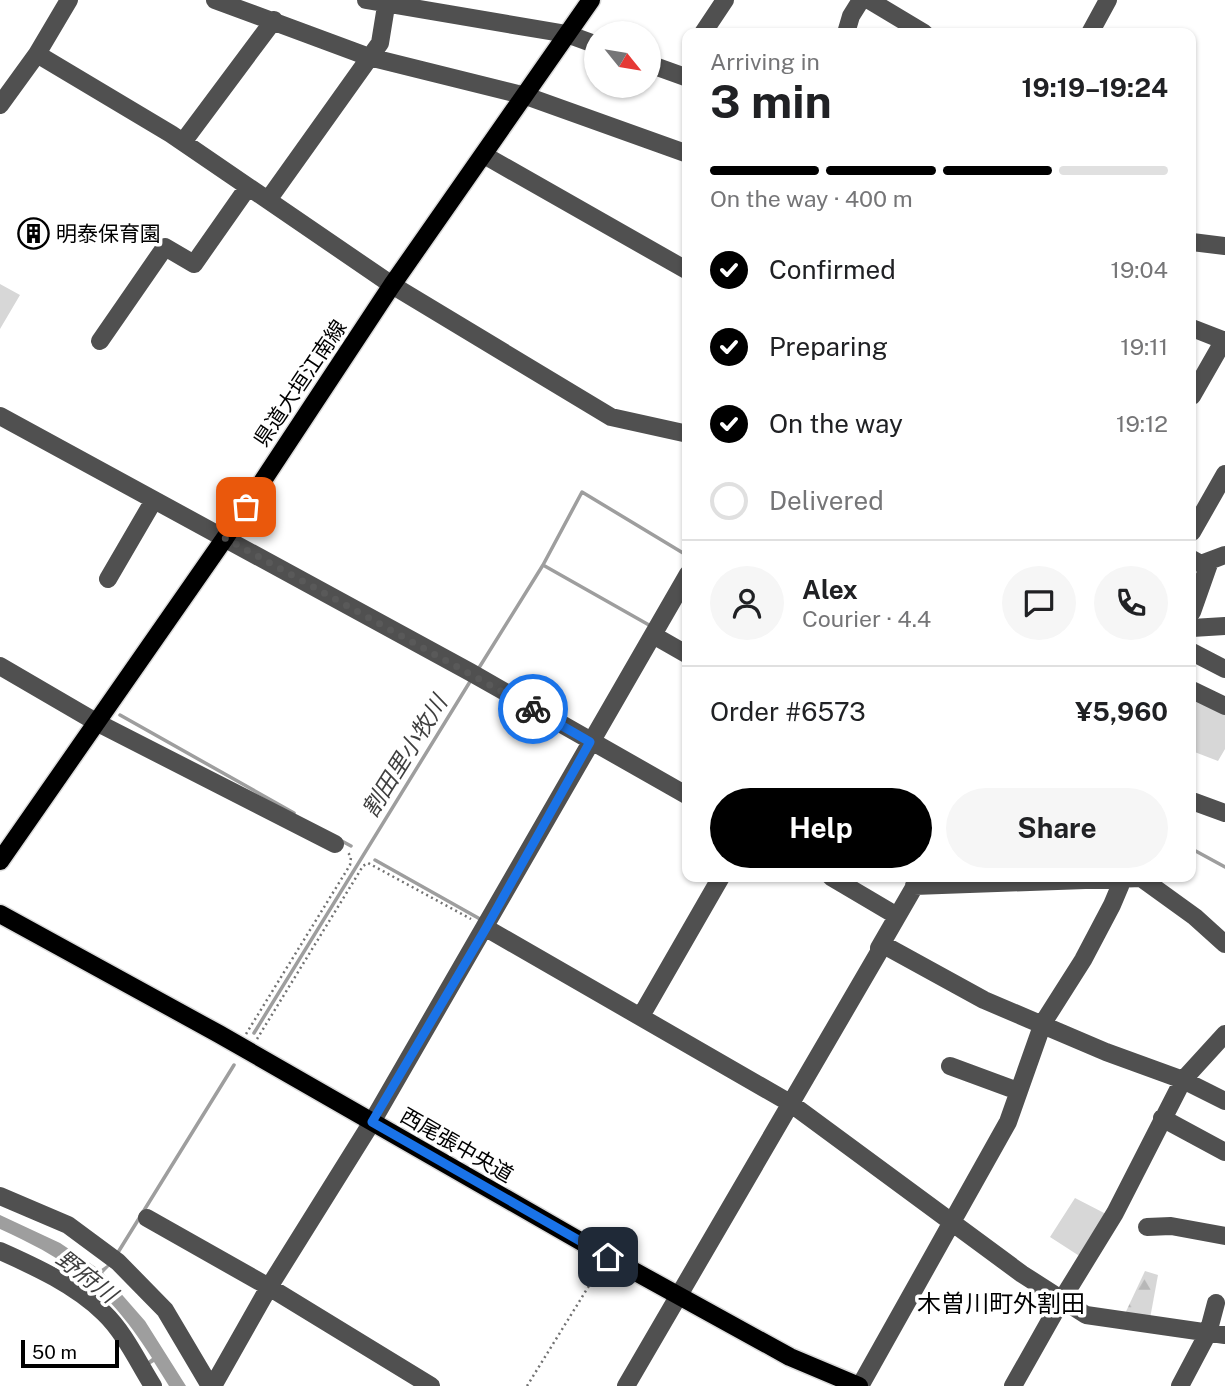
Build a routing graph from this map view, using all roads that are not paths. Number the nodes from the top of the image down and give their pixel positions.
1 (69, 0) edge
2 (215, 0) edge
3 (366, 0) edge
4 (592, 0) edge
5 (725, 0) edge
6 (860, 0) edge
7 (869, 0) edge
8 (1108, 0) edge
9 (387, 2) edge
10 (274, 20) junction
11 (706, 28) edge
12 (847, 28) edge
13 (916, 28) edge
14 (1093, 28) edge
15 (567, 34) junction
16 (584, 40) edge
17 (37, 54) junction
18 (369, 57) junction
19 (662, 67) edge
20 (682, 71) edge
21 (526, 96) junction
22 (0, 105) edge
23 (183, 142) junction
24 (682, 152) edge
25 (484, 155) junction
26 (248, 187) junction
27 (268, 200) junction
28 (1196, 242) edge
29 (1225, 246) edge
30 (682, 268) edge
31 (392, 285) junction
32 (1196, 330) edge
33 (1224, 340) edge
34 (100, 341) dead end
35 (1196, 389) edge
36 (0, 416) edge
37 (682, 433) edge
38 (1225, 474) edge
39 (154, 500) junction
40 (1196, 525) edge
41 (225, 538) junction
42 (1218, 558) edge
43 (1196, 562) edge
44 (108, 579) dead end
45 (682, 584) edge
46 (1196, 604) edge
47 (1225, 626) edge
48 (1196, 628) edge
49 (653, 635) junction
50 (682, 652) edge
51 (1196, 654) edge
52 (0, 666) edge
53 (1225, 669) edge
54 (1196, 692) edge
55 (1225, 706) edge
56 (96, 722) junction
57 (590, 742) junction
58 (682, 793) edge
59 (1196, 803) edge
60 (1225, 814) edge
61 (335, 844) road end
62 (0, 861) edge
63 (718, 882) edge
64 (839, 882) edge
65 (916, 882) edge
66 (1122, 882) edge
67 (1147, 882) edge
68 (0, 914) edge
69 (897, 916) junction
70 (486, 928) junction
71 (882, 944) junction
72 (1225, 944) edge
73 (641, 1016) junction
74 (1043, 1023) junction
75 (1225, 1034) edge
76 (950, 1066) dead end
77 (1183, 1080) junction
78 (1018, 1091) junction
79 (1225, 1101) edge
80 (790, 1103) junction
81 (1162, 1118) junction
82 (372, 1122) junction
83 (1225, 1152) edge
84 (0, 1196) edge
85 (147, 1217) dead end
86 (953, 1224) junction
87 (1147, 1227) dead end
88 (1225, 1236) edge
89 (0, 1251) edge
90 (269, 1287) junction
91 (680, 1296) junction
92 (1061, 1301) junction
93 (1216, 1303) dead end
94 (1216, 1334) edge
95 (839, 1382) edge
96 (153, 1386) edge
97 (212, 1386) edge
98 (431, 1386) edge
99 (626, 1386) edge
100 (860, 1386) edge
101 (1013, 1386) edge
102 (1180, 1386) edge

1 - 17 street
2 - 10 street
3 - 9 street
4 - 15 main road, 県道大垣江南線
5 - 11 street
6 - 12 street
7 - 13 street
8 - 14 street
9 - 15 street
9 - 18 street
10 - 18 street
10 - 23 street
15 - 16 street
15 - 21 main road, 県道大垣江南線
17 - 22 street
17 - 23 street
18 - 21 street
18 - 27 street
19 - 20 street
21 - 24 street
21 - 25 main road, 県道大垣江南線
23 - 26 street
25 - 30 street
25 - 31 main road, 県道大垣江南線
26 - 27 street
26 - 34 street
27 - 31 street
28 - 29 street
31 - 37 street
31 - 41 main road, 県道大垣江南線
32 - 33 street
33 - 35 street
36 - 39 street
38 - 40 street
39 - 41 street
39 - 44 street
41 - 56 main road, 県道大垣江南線
41 - 57 street
42 - 43 street
42 - 46 street
45 - 49 street
47 - 48 street
49 - 50 street
49 - 57 street
51 - 53 street
52 - 56 street
54 - 55 street
56 - 61 street
56 - 62 main road, 県道大垣江南線
57 - 58 street
57 - 70 street
59 - 60 street
63 - 73 street
64 - 69 street
65 - 69 street
66 - 74 street
67 - 72 street
68 - 82 main road, 西尾張中央道
69 - 71 street
70 - 73 street
70 - 82 street
71 - 74 street
71 - 80 street
73 - 80 street
74 - 77 street
74 - 78 street
75 - 77 street
76 - 78 street
77 - 79 street
77 - 81 street
78 - 86 street
80 - 86 street
80 - 91 street
81 - 83 street
81 - 92 street
82 - 90 street
82 - 91 main road, 西尾張中央道
84 - 97 street
85 - 90 street
86 - 92 street
86 - 100 street
87 - 88 street
89 - 96 street
90 - 97 street
90 - 98 street
91 - 95 main road, 西尾張中央道
91 - 99 street
92 - 94 street
92 - 101 street
93 - 94 street
94 - 102 street
95 - 100 main road, 西尾張中央道

